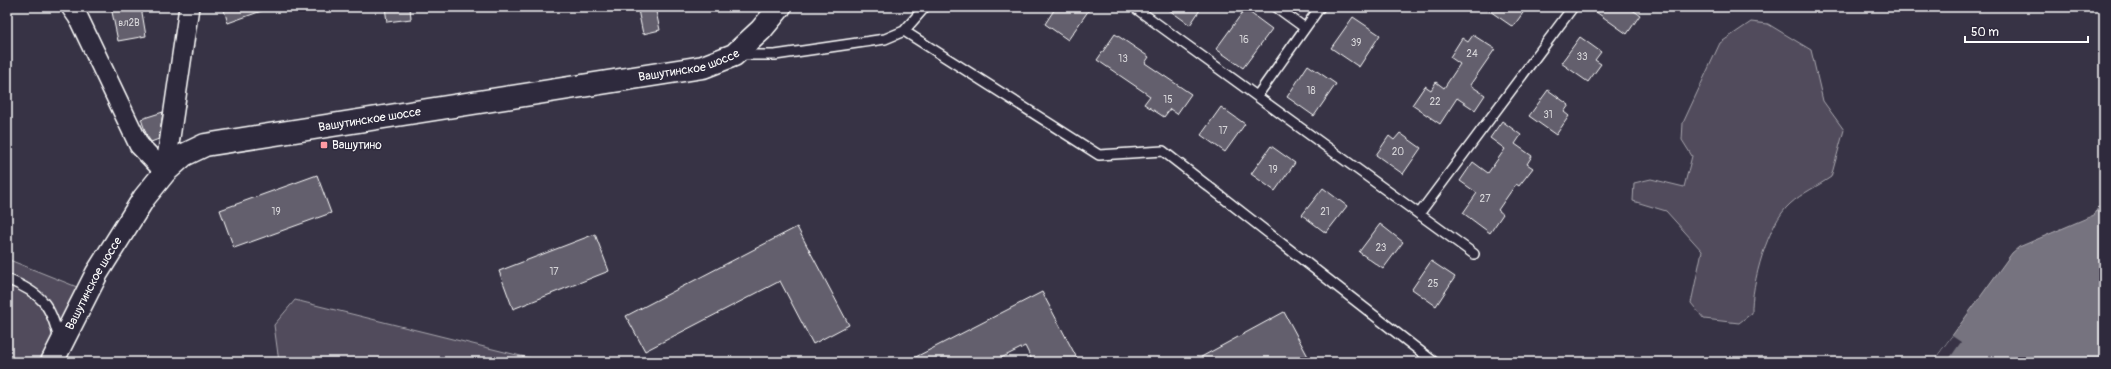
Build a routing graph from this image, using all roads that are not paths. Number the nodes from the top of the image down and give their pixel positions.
1 (71, 7) edge
2 (189, 7) edge
3 (780, 7) edge
4 (925, 7) edge
5 (1134, 7) edge
6 (1276, 7) edge
7 (1320, 7) edge
8 (1573, 7) edge
9 (1305, 28) junction
10 (904, 31) junction
11 (734, 55) junction
12 (1257, 96) junction
13 (165, 172) junction
14 (1419, 214) junction
15 (1474, 254) dead end
16 (7, 279) edge
17 (56, 353) edge
18 (1434, 362) edge

1 - 13 street
2 - 13 street
3 - 11 street, Вашутинское шоссе
4 - 10 lane
5 - 12 lane
6 - 9 lane
7 - 9 lane
8 - 14 lane
9 - 12 lane
10 - 11 lane
10 - 18 lane
11 - 13 street, Вашутинское шоссе
12 - 14 lane
13 - 17 street, Вашутинское шоссе
14 - 15 lane
16 - 17 lane

